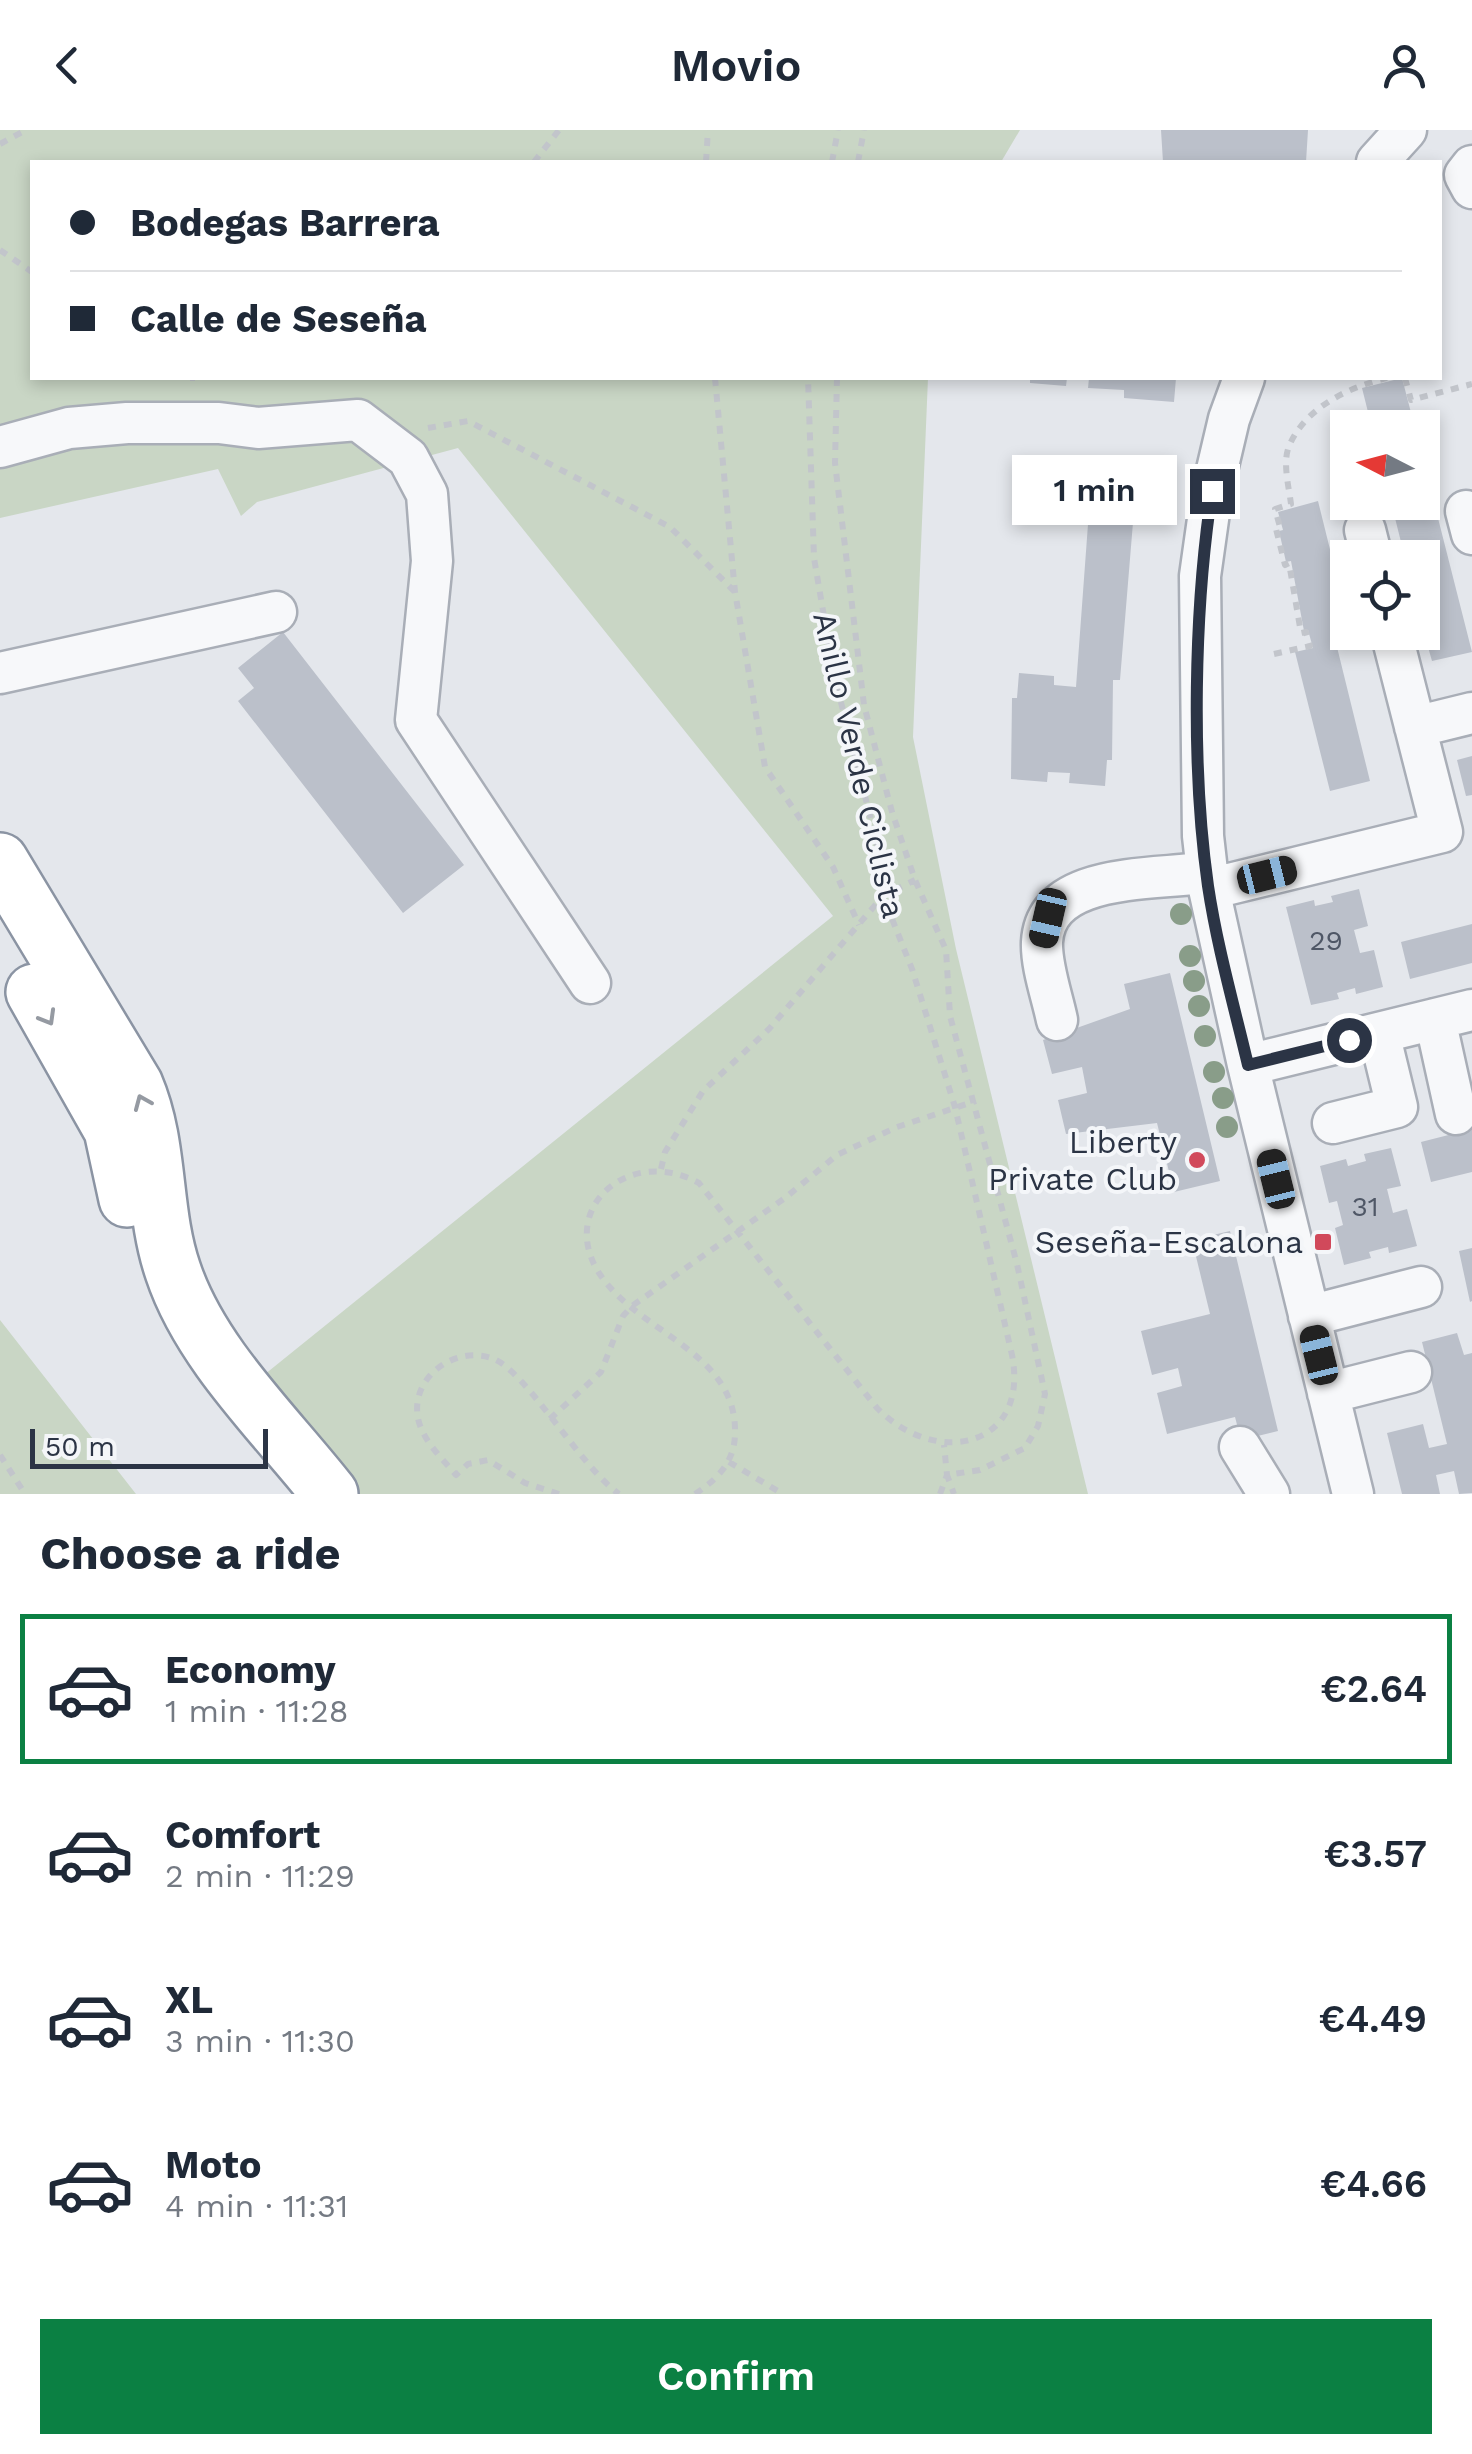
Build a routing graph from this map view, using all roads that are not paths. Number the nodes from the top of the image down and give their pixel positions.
1 (1406, 130) edge
2 (1379, 160) edge
3 (1243, 380) edge
4 (0, 447) edge
5 (276, 612) dead end
6 (1395, 650) edge
7 (0, 673) edge
8 (1472, 713) edge
9 (1414, 727) junction
10 (0, 861) edge
11 (1208, 881) junction
12 (0, 934) edge
13 (590, 984) dead end
14 (1454, 1014) edge
15 (1057, 1020) dead end
16 (1379, 1033) junction
17 (1248, 1065) junction
18 (1456, 1114) dead end
19 (1334, 1122) dead end
20 (1421, 1288) dead end
21 (1309, 1316) junction
22 (1411, 1372) dead end
23 (1328, 1393) junction
24 (1240, 1447) dead end
25 (296, 1494) edge
26 (330, 1494) edge
27 (1269, 1494) edge
28 (1353, 1494) edge

1 - 2 street
3 - 11 street
4 - 13 street
5 - 7 street
6 - 9 street
8 - 9 street
9 - 11 street
26 -> 10 highway
11 - 15 street
11 - 17 street
12 -> 25 highway
14 - 16 street
14 - 18 street
16 - 17 street
16 - 19 street
17 - 21 street
20 - 21 street
21 - 23 street
22 - 23 street
23 - 28 street
24 - 27 street

